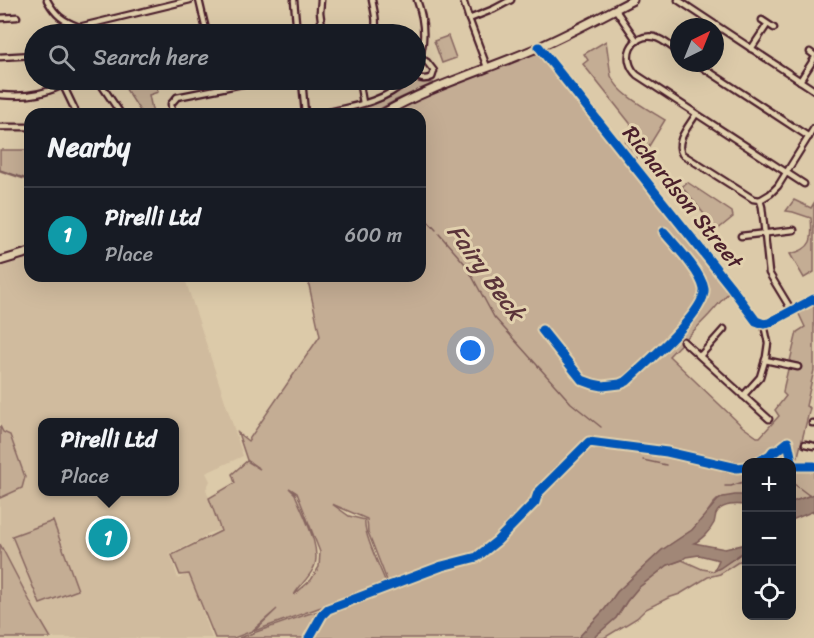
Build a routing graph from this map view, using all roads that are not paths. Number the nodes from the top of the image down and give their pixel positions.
1 (46, 0) edge
2 (190, 0) edge
3 (199, 0) edge
4 (294, 0) edge
5 (321, 0) edge
6 (372, 0) edge
7 (417, 0) edge
8 (463, 0) edge
9 (511, 0) edge
10 (633, 0) edge
11 (678, 0) edge
12 (615, 9) junction
13 (16, 17) dead end
14 (0, 18) edge
15 (469, 19) junction
16 (762, 20) dead end
17 (72, 24) edge
18 (91, 24) edge
19 (205, 24) edge
20 (296, 24) edge
21 (322, 24) edge
22 (376, 24) edge
23 (422, 24) edge
24 (767, 25) junction
25 (774, 28) dead end
26 (637, 41) junction
27 (670, 46) edge
28 (539, 47) junction
29 (751, 49) junction
30 (813, 55) edge
31 (24, 56) edge
32 (0, 57) edge
33 (426, 61) edge
34 (487, 67) junction
35 (710, 72) edge
36 (426, 79) edge
37 (800, 81) junction
38 (51, 90) edge
39 (65, 90) edge
40 (105, 90) edge
41 (210, 90) edge
42 (303, 90) edge
43 (361, 90) edge
44 (395, 90) edge
45 (814, 90) edge
46 (0, 95) edge
47 (363, 103) junction
48 (74, 108) edge
49 (117, 108) edge
50 (171, 108) edge
51 (304, 108) edge
52 (343, 108) edge
53 (392, 108) edge
54 (696, 114) junction
55 (0, 127) edge
56 (24, 127) edge
57 (814, 128) edge
58 (809, 137) junction
59 (787, 173) junction
60 (804, 184) dead end
61 (760, 200) junction
62 (794, 230) dead end
63 (664, 231) dead end
64 (765, 233) junction
65 (741, 236) dead end
66 (24, 254) edge
67 (0, 261) edge
68 (814, 299) edge
69 (792, 310) junction
70 (764, 324) junction
71 (724, 329) dead end
72 (542, 330) dead end
73 (683, 341) dead end
74 (700, 356) junction
75 (765, 360) junction
76 (798, 367) dead end
77 (743, 396) junction
78 (769, 419) dead end
79 (805, 444) dead end
80 (814, 446) edge

1 - 17 street
2 - 18 street
3 - 19 street
4 - 20 street
5 - 21 street
6 - 22 street
7 - 23 street
8 - 15 street
9 - 15 street
10 - 12 main road
11 - 29 street
12 - 26 street
12 - 28 main road
13 - 14 street
15 - 34 street
16 - 24 street
24 - 25 street
24 - 29 street
26 - 27 street
26 - 54 street
28 - 34 main road
28 - 70 street, Richardson Street
29 - 37 street
30 - 37 street
31 - 32 street
33 - 36 street
34 - 53 main road
35 - 58 street
37 - 45 street
38 - 46 street
39 - 48 street
40 - 49 street
41 - 50 street
42 - 51 street
43 - 47 street
44 - 47 street
47 - 52 street
54 - 59 street
54 - 61 street
55 - 56 street
57 - 58 street
58 - 59 street
59 - 60 street
59 - 61 street
61 - 64 street
62 - 64 street
63 - 72 street
64 - 65 street
64 - 69 street
66 - 67 main road
68 - 69 street
69 - 70 street
70 - 75 street
71 - 74 street
73 - 74 street
74 - 77 street
75 - 76 street
75 - 77 street
77 - 78 street
79 - 80 street

